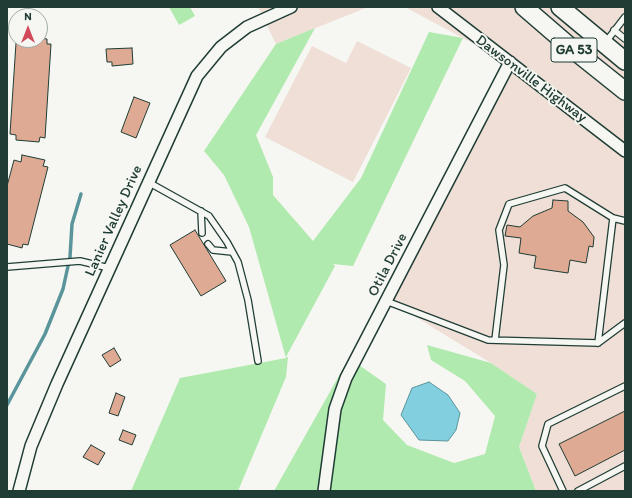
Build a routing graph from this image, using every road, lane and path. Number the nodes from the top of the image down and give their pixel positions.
1 (292, 7) edge
2 (438, 7) edge
3 (524, 7) edge
4 (560, 7) edge
5 (625, 17) edge
6 (614, 30) junction
7 (625, 39) edge
8 (604, 44) junction
9 (625, 61) edge
10 (510, 62) junction
11 (625, 91) edge
12 (625, 151) edge
13 (148, 182) junction
14 (202, 211) junction
15 (613, 218) junction
16 (625, 221) edge
17 (202, 233) dead end
18 (208, 244) dead end
19 (232, 252) junction
20 (7, 267) edge
21 (109, 268) junction
22 (386, 301) junction
23 (625, 323) edge
24 (495, 340) junction
25 (598, 343) junction
26 (258, 361) dead end
27 (625, 386) edge
28 (625, 466) edge
29 (19, 491) edge
30 (324, 491) edge
31 (563, 491) edge
32 (578, 491) edge

1 - 13 street, Lanier Valley Drive
2 - 10 street, Dawsonville Highway
3 - 11 main road, GA 53
4 - 8 main road, GA 53
5 - 6 lane
6 - 7 lane
6 - 8 lane
8 - 9 main road, GA 53
10 - 12 street, Dawsonville Highway
10 - 22 street, Otila Drive
13 - 14 lane
13 - 21 street, Lanier Valley Drive
14 - 17 lane
14 - 19 lane
15 - 16 lane
15 - 24 lane
15 - 25 lane
18 - 19 lane
19 - 26 lane
20 - 21 lane
21 - 29 street, Lanier Valley Drive
22 - 24 lane
22 - 30 street, Otila Drive
23 - 25 lane
24 - 25 lane
27 - 31 lane
28 - 32 lane

